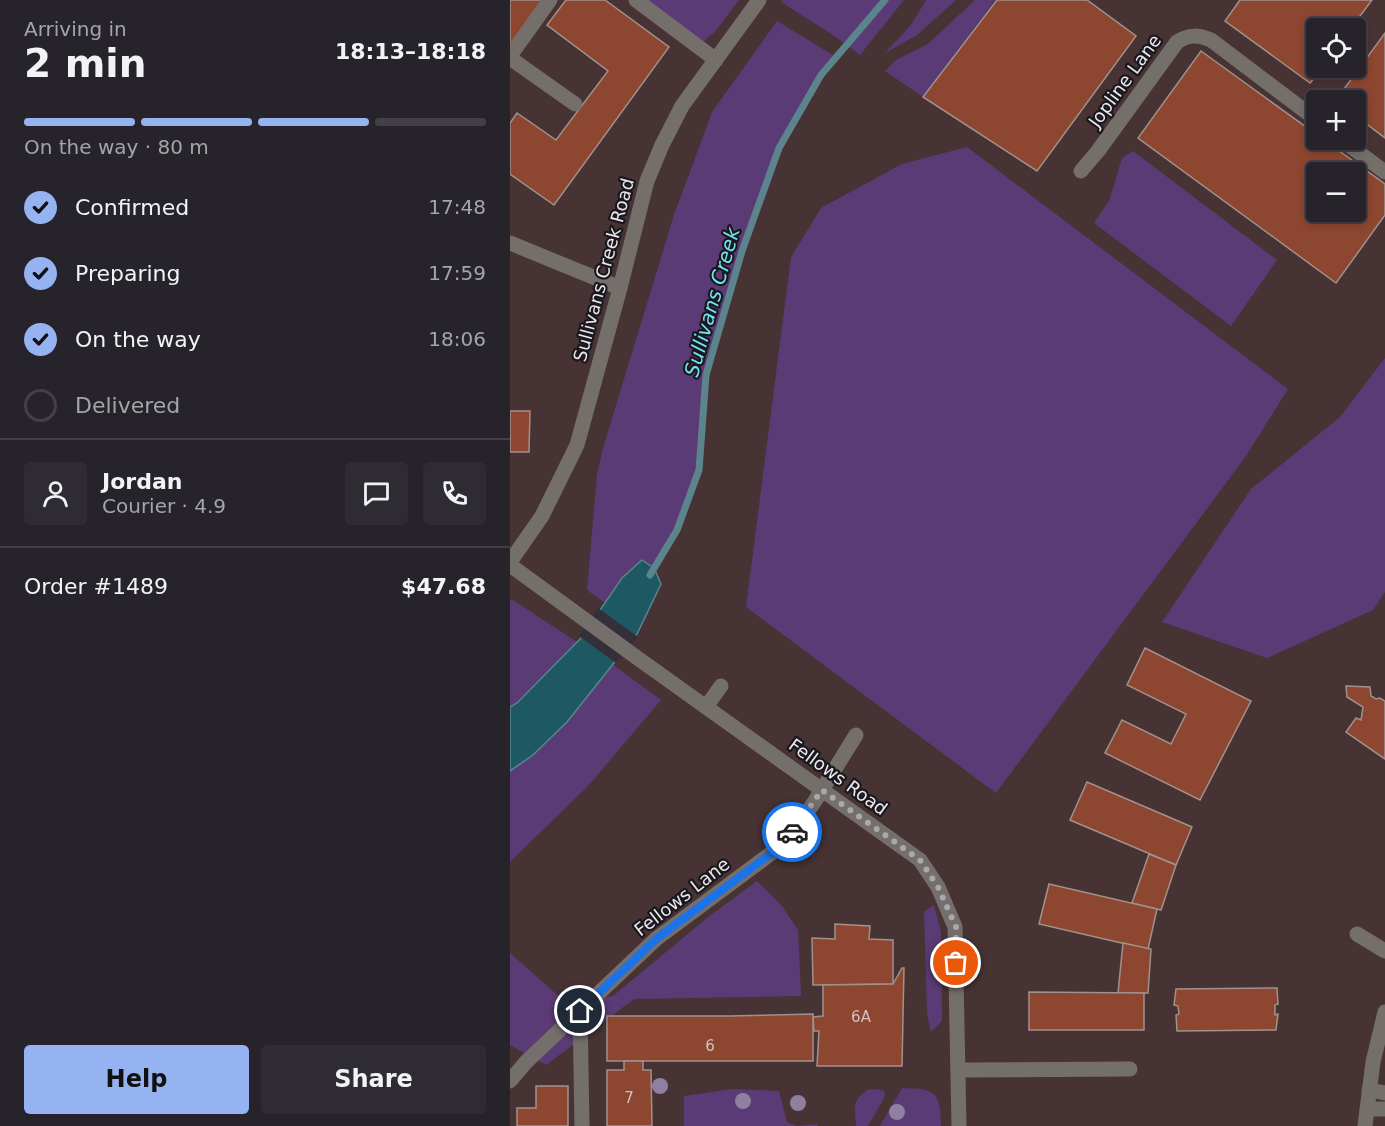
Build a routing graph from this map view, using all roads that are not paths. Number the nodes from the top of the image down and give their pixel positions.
1 (550, 0) edge
2 (636, 0) edge
3 (759, 0) edge
4 (510, 57) edge
5 (716, 60) junction
6 (575, 104) dead end
7 (1306, 112) edge
8 (1355, 150) edge
9 (1081, 171) dead end
10 (1385, 172) edge
11 (510, 243) edge
12 (620, 288) junction
13 (510, 564) edge
14 (721, 686) dead end
15 (706, 707) junction
16 (856, 735) dead end
17 (822, 790) junction
18 (1358, 934) dead end
19 (1385, 951) edge
20 (580, 1011) junction
21 (1385, 1012) edge
22 (1131, 1069) dead end
23 (958, 1070) junction
24 (510, 1081) edge
25 (1369, 1090) junction
26 (1385, 1093) edge
27 (1367, 1109) junction
28 (1385, 1109) edge
29 (582, 1126) edge
30 (959, 1126) edge
31 (1365, 1126) edge

1 - 4 street
2 - 5 street
3 - 5 street, Sullivans Creek Road
4 - 6 street
5 - 12 street, Sullivans Creek Road
7 - 9 street, Jopline Lane
8 - 10 street
11 - 12 street
12 - 13 street, Sullivans Creek Road
13 - 15 street, Fellows Road
14 - 15 street
15 - 17 street, Fellows Road
16 - 17 street, Fellows Lane
17 - 20 street, Fellows Lane
17 - 23 street, Fellows Road
18 - 19 street
20 - 24 street, Fellows Lane
20 - 29 street
21 - 25 street
22 - 23 street
23 - 30 street, Fellows Road
25 - 26 street
25 - 27 street
27 - 28 street
27 - 31 street

